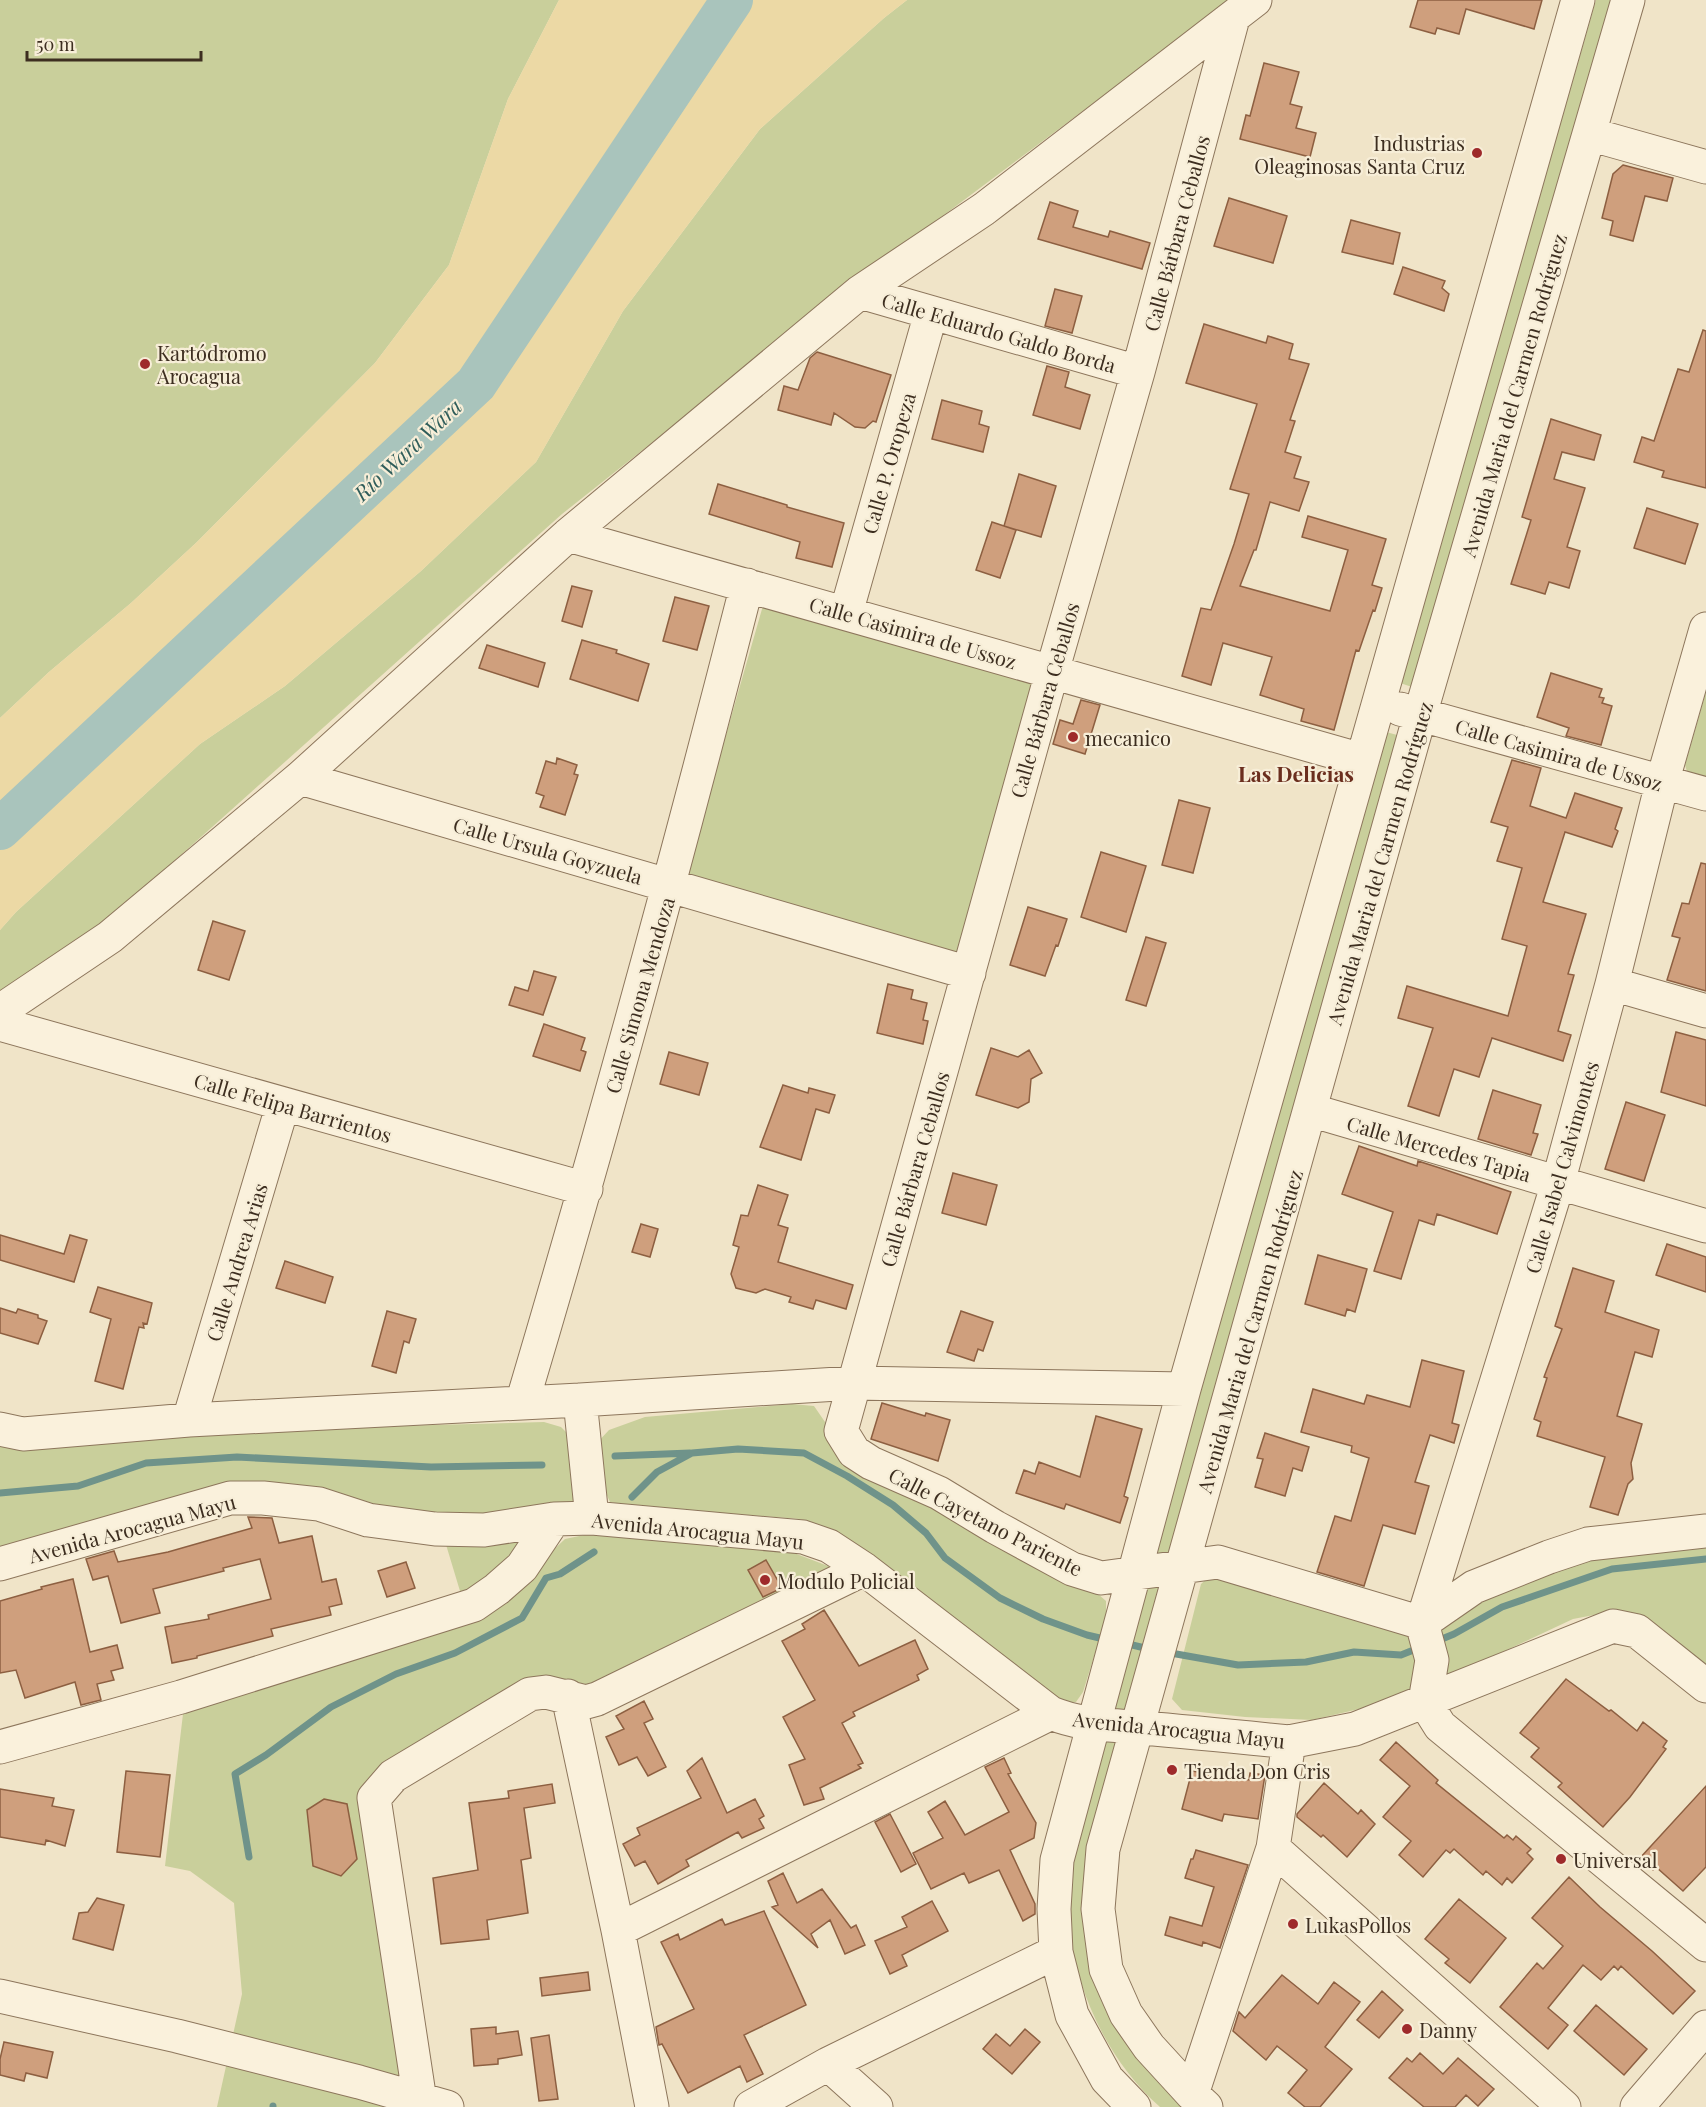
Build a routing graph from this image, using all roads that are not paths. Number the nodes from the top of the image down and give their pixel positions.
1 (1578, 0) edge
2 (1628, 0) edge
3 (1244, 9) edge
4 (1589, 134) junction
5 (1706, 167) edge
6 (860, 292) junction
7 (931, 313) junction
8 (1138, 372) junction
9 (568, 535) junction
10 (747, 585) junction
11 (846, 613) junction
12 (1706, 629) edge
13 (1052, 672) junction
14 (1378, 703) junction
15 (1420, 715) junction
16 (1362, 760) junction
17 (300, 778) junction
18 (1662, 783) junction
19 (1706, 794) edge
20 (670, 886) junction
21 (969, 973) junction
22 (1612, 984) junction
23 (0, 1011) edge
24 (1706, 1011) edge
25 (0, 1024) edge
26 (283, 1104) junction
27 (1310, 1110) junction
28 (1558, 1183) junction
29 (586, 1189) junction
30 (1706, 1226) edge
31 (854, 1383) junction
32 (1184, 1389) junction
33 (580, 1400) junction
34 (522, 1402) junction
35 (189, 1420) junction
36 (0, 1429) edge
37 (592, 1518) junction
38 (554, 1519) junction
39 (1706, 1531) edge
40 (0, 1564) edge
41 (1182, 1567) junction
42 (864, 1569) junction
43 (1133, 1574) junction
44 (1422, 1623) junction
45 (1706, 1686) edge
46 (567, 1696) junction
47 (1425, 1702) junction
48 (1051, 1713) junction
49 (1093, 1725) junction
50 (1136, 1727) junction
51 (1289, 1742) junction
52 (0, 1747) edge
53 (1273, 1848) junction
54 (618, 1930) junction
55 (1706, 1945) edge
56 (1056, 1952) junction
57 (0, 1996) edge
58 (1706, 2027) edge
59 (828, 2064) junction
60 (1199, 2101) edge
61 (429, 2105) edge
62 (652, 2107) edge
63 (751, 2107) edge
64 (876, 2107) edge
65 (1134, 2107) edge
66 (1564, 2107) edge
67 (1636, 2107) edge

1 - 14 street
2 - 4 street, Avenida Maria del Carmen Rodríguez
3 - 6 street
3 - 8 street, Calle Bárbara Ceballos
4 - 5 street
4 - 15 street, Avenida Maria del Carmen Rodríguez
6 - 7 street, Calle Eduardo Galdo Borda
6 - 9 street
7 - 8 street, Calle Eduardo Galdo Borda
7 - 11 street, Calle P. Oropeza
8 - 13 street, Calle Bárbara Ceballos
9 - 10 street, Calle Casimira de Ussoz
9 - 17 street
10 - 11 street, Calle Casimira de Ussoz
10 - 20 street, Calle Simona Mendoza
11 - 13 street, Calle Casimira de Ussoz
12 - 18 street, Calle Isabel Calvimontes
13 - 16 street, Calle Casimira de Ussoz
13 - 21 street, Calle Bárbara Ceballos
14 - 15 street, Calle Casimira de Ussoz
14 - 16 street
15 - 18 street, Calle Casimira de Ussoz
15 - 27 street, Avenida Maria del Carmen Rodríguez
16 - 32 street
17 - 20 street, Calle Ursula Goyzuela
17 - 23 street
18 - 19 street, Calle Casimira de Ussoz
18 - 22 street, Calle Isabel Calvimontes
20 - 21 street, Calle Ursula Goyzuela
20 - 29 street, Calle Simona Mendoza
21 - 31 street, Calle Bárbara Ceballos
22 - 24 street
22 - 28 street, Calle Isabel Calvimontes
25 - 26 street, Calle Felipa Barrientos
26 - 29 street, Calle Felipa Barrientos
26 - 35 street, Calle Andrea Arias
27 - 28 street, Calle Mercedes Tapia
27 - 41 street, Avenida Maria del Carmen Rodríguez
28 - 30 street, Calle Mercedes Tapia
28 - 44 street, Calle Isabel Calvimontes
29 - 34 street, Calle Simona Mendoza
31 - 32 street
31 - 33 street
31 - 43 street, Calle Cayetano Pariente
32 - 43 street
33 - 34 street
33 - 37 street
34 - 35 street
35 - 36 street
37 - 38 street, Avenida Arocagua Mayu
37 - 42 street, Avenida Arocagua Mayu
38 - 40 street, Avenida Arocagua Mayu
38 - 52 street
39 - 44 street
41 - 43 street, Calle Cayetano Pariente
41 - 44 street, Calle Cayetano Pariente
41 - 50 street, Avenida Maria del Carmen Rodríguez
42 - 46 street
42 - 48 street, Avenida Arocagua Mayu
43 - 49 street
44 - 47 street
45 - 47 street, Avenida Arocagua Mayu
46 - 54 street
46 - 61 street
47 - 51 street, Avenida Arocagua Mayu
47 - 55 street
48 - 49 street, Avenida Arocagua Mayu
48 - 54 street
49 - 50 street, Avenida Arocagua Mayu
49 - 56 street
50 - 51 street, Avenida Arocagua Mayu
50 - 60 street, Avenida Maria del Carmen Rodríguez
51 - 53 street
53 - 60 street
53 - 66 street
54 - 62 street
56 - 59 street
56 - 65 street
57 - 61 street
58 - 67 street
59 - 63 street
59 - 64 street

